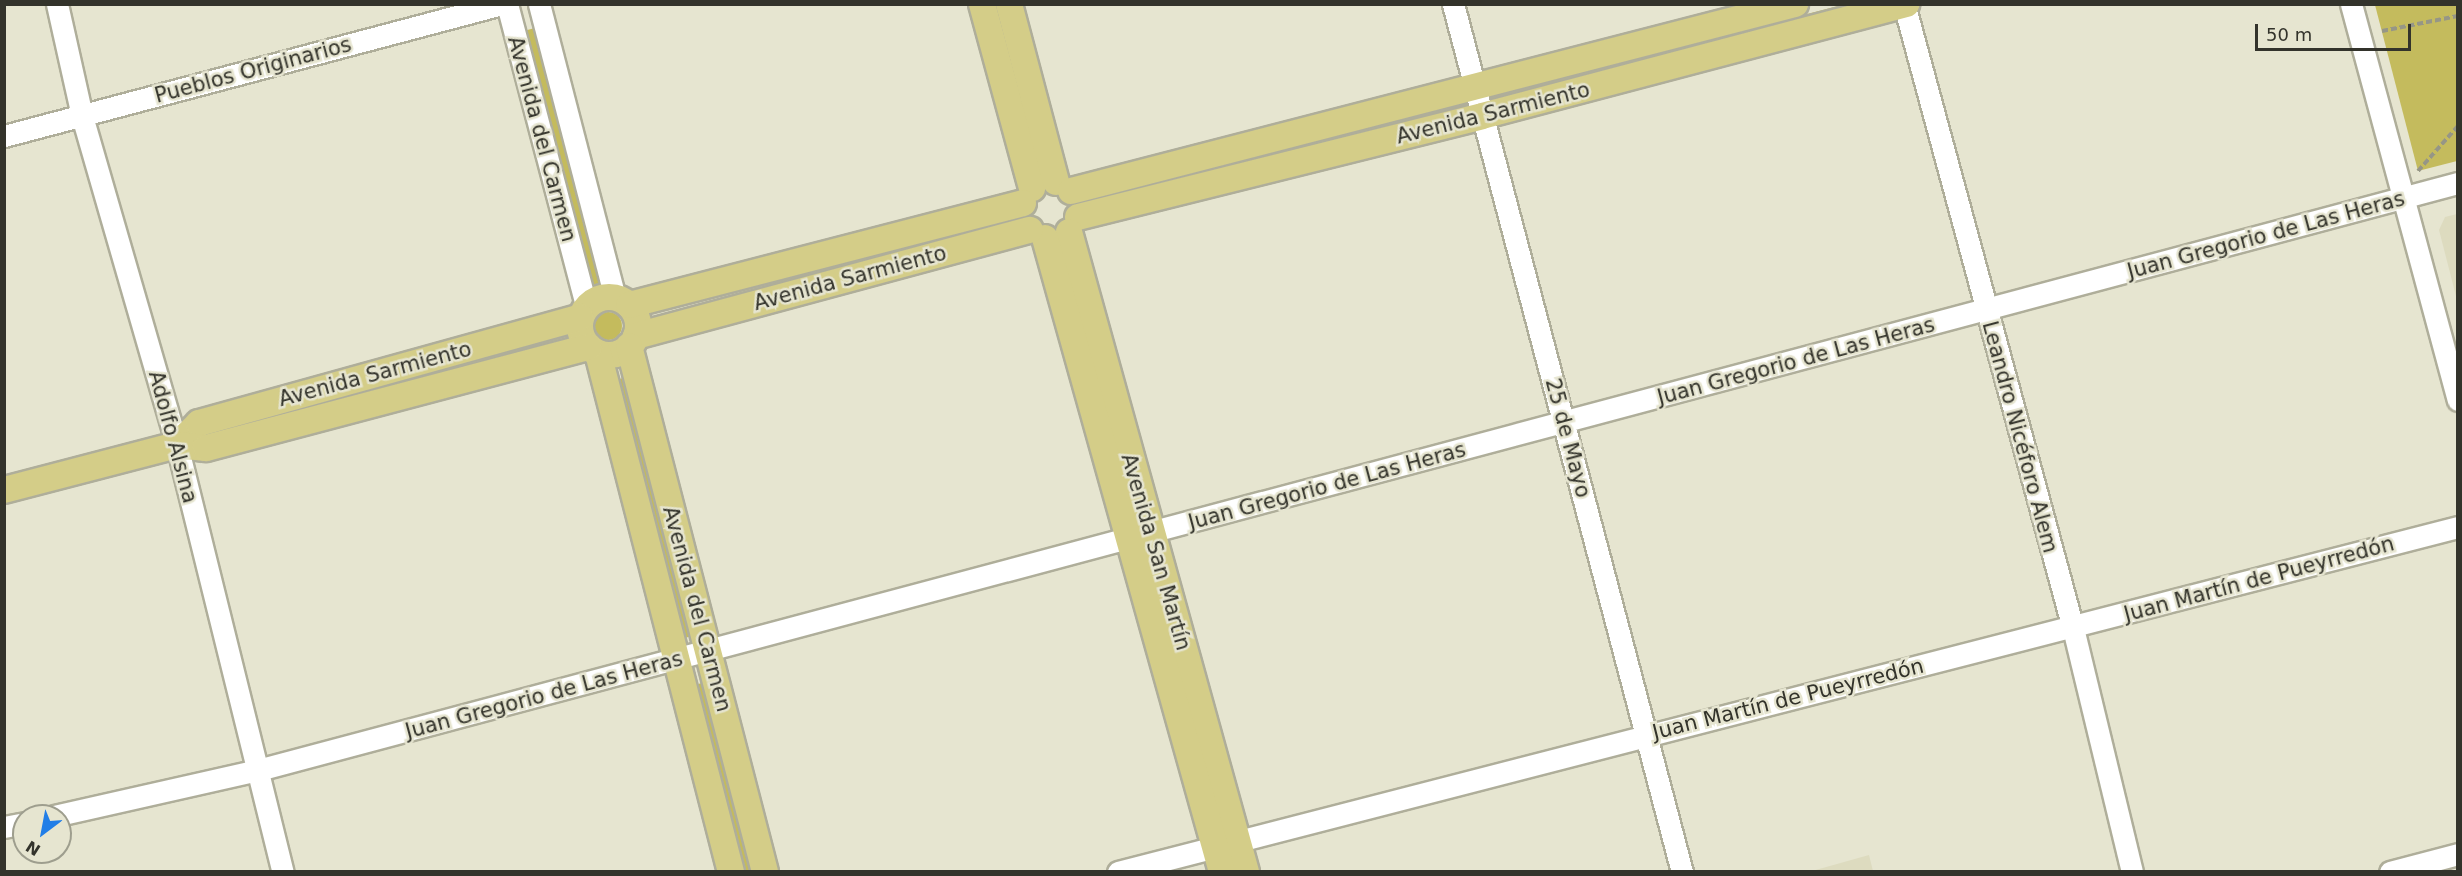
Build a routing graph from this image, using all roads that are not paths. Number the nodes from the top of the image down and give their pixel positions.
1 (57, 4) edge
2 (502, 4) edge
3 (507, 4) edge
4 (539, 4) edge
5 (982, 4) edge
6 (1008, 4) edge
7 (1453, 4) edge
8 (1795, 4) edge
9 (2350, 4) edge
10 (1905, 5) edge
11 (1475, 89) junction
12 (82, 116) junction
13 (1482, 116) junction
14 (4, 136) edge
15 (2457, 183) edge
16 (1045, 191) junction
17 (2403, 197) junction
18 (1055, 229) junction
19 (622, 302) junction
20 (1986, 310) junction
21 (584, 313) junction
22 (633, 341) junction
23 (594, 350) junction
24 (2457, 400) edge
25 (1565, 423) junction
26 (177, 445) junction
27 (4, 490) edge
28 (2457, 527) edge
29 (1139, 536) junction
30 (2073, 628) junction
31 (708, 652) junction
32 (677, 660) junction
33 (1646, 734) junction
34 (258, 770) junction
35 (72, 812) edge
36 (1227, 844) junction
37 (2457, 854) edge
38 (283, 872) edge
39 (731, 872) edge
40 (765, 872) edge
41 (1118, 872) edge
42 (1222, 872) edge
43 (1246, 872) edge
44 (1682, 872) edge
45 (2132, 872) edge
46 (2390, 872) edge

1 - 12 street, Adolfo Alsina
2 - 12 street, Pueblos Originarios
3 - 21 street, Avenida del Carmen
4 - 19 street, Avenida del Carmen
5 - 16 main road
6 - 16 main road
7 - 11 street, 25 de Mayo
8 - 11 main road, Avenida Sarmiento
9 - 17 street
10 - 13 main road, Avenida Sarmiento
10 - 20 street, Leandro Nicéforo Alem
11 - 13 street, 25 de Mayo
11 - 16 main road, Avenida Sarmiento
12 - 14 street, Pueblos Originarios
12 - 26 street, Adolfo Alsina
13 - 18 main road, Avenida Sarmiento
13 - 25 street, 25 de Mayo
15 - 17 street, Juan Gregorio de Las Heras
16 - 18 main road
16 - 18 main road
16 - 19 main road, Avenida Sarmiento
17 - 20 street, Juan Gregorio de Las Heras
17 - 24 street
18 - 22 main road, Avenida Sarmiento
18 - 29 main road, Avenida San Martín
19 - 21 main road
19 - 22 main road
20 - 25 street, Juan Gregorio de Las Heras
20 - 30 street, Leandro Nicéforo Alem
21 - 23 main road
21 - 26 main road, Avenida Sarmiento
22 - 23 main road
22 - 31 main road, Avenida del Carmen
23 - 26 main road, Avenida Sarmiento
23 - 32 main road, Avenida del Carmen
25 - 29 street, Juan Gregorio de Las Heras
25 - 33 street, 25 de Mayo
26 - 27 main road, Avenida Sarmiento
26 - 34 street, Adolfo Alsina
28 - 30 street, Juan Martín de Pueyrredón
29 - 31 street, Juan Gregorio de Las Heras
29 - 36 main road, Avenida San Martín
30 - 33 street, Juan Martín de Pueyrredón
30 - 45 street, Leandro Nicéforo Alem
31 - 32 street, Juan Gregorio de Las Heras
31 - 40 main road, Avenida del Carmen
32 - 34 street, Juan Gregorio de Las Heras
32 - 39 main road, Avenida del Carmen
33 - 36 street, Juan Martín de Pueyrredón
33 - 44 street, 25 de Mayo
34 - 35 street, Juan Gregorio de Las Heras
34 - 38 street, Adolfo Alsina
36 - 41 street, Juan Martín de Pueyrredón
36 - 42 main road
36 - 43 main road, Avenida San Martín
37 - 46 street

